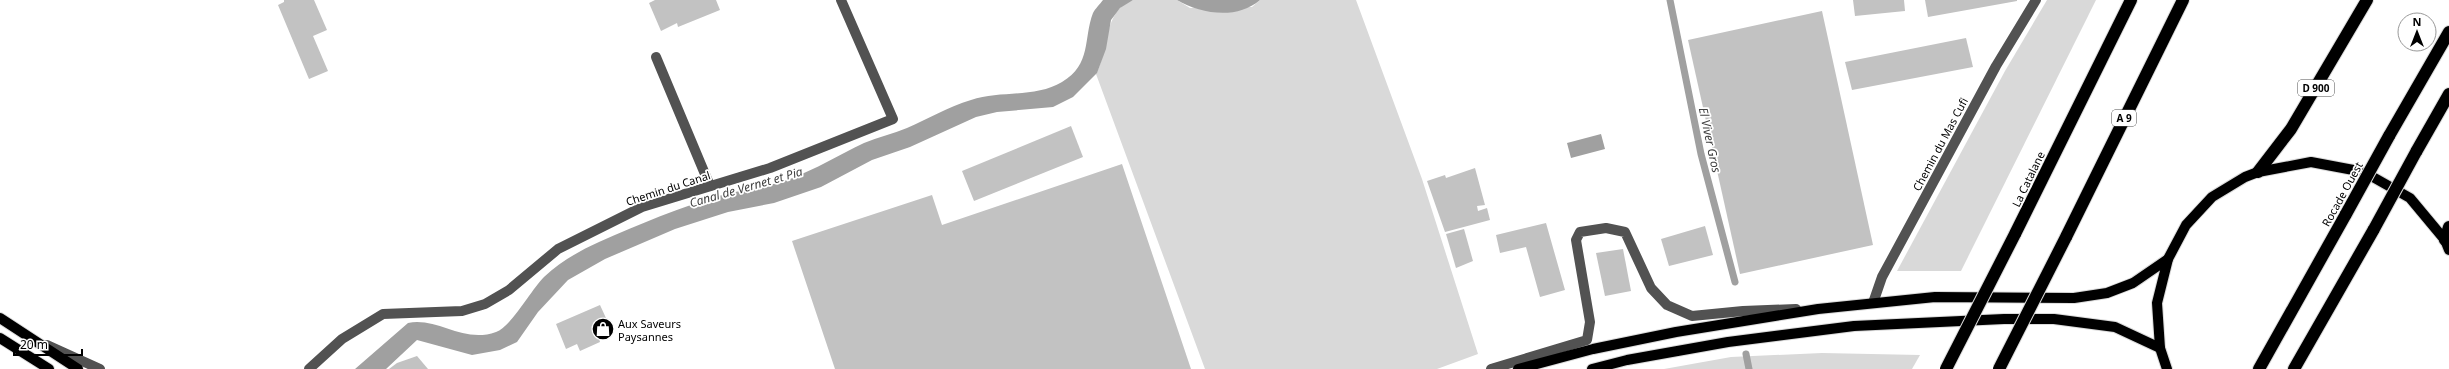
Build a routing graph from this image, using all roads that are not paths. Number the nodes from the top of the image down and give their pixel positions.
1 (841, 0) edge
2 (2036, 0) edge
3 (2131, 0) edge
4 (2183, 0) edge
5 (2367, 0) edge
6 (2449, 32) edge
7 (656, 57) dead end
8 (2449, 94) edge
9 (2258, 172) junction
10 (710, 186) junction
11 (2449, 227) edge
12 (2447, 245) edge
13 (2168, 259) junction
14 (1873, 303) junction
15 (1818, 309) junction
16 (0, 318) edge
17 (0, 338) edge
18 (40, 342) junction
19 (2160, 348) junction
20 (49, 369) edge
21 (78, 369) edge
22 (100, 369) edge
23 (309, 369) edge
24 (1491, 369) edge
25 (1518, 369) edge
26 (1592, 369) edge
27 (1946, 369) edge
28 (1999, 369) edge
29 (2167, 369) edge
30 (2259, 369) edge
31 (2294, 369) edge

1 - 10 street, Chemin du Canal
2 - 14 street, Chemin du Mas Cufi
3 - 27 highway, La Catalane, bridge
4 - 28 highway, A 9, bridge
5 - 9 highway, D 900
6 - 30 highway, Rocade Ouest, bridge
7 - 10 street
8 - 31 highway, bridge
9 - 12 main road
9 - 13 main road
10 - 23 street, Chemin du Canal
11 - 12 highway
13 - 14 main road
13 - 19 main road
14 - 15 main road
15 - 24 street
15 - 25 main road
16 - 18 main road
17 - 20 main road
18 - 21 main road
18 - 22 street
19 - 26 main road
19 - 29 main road

